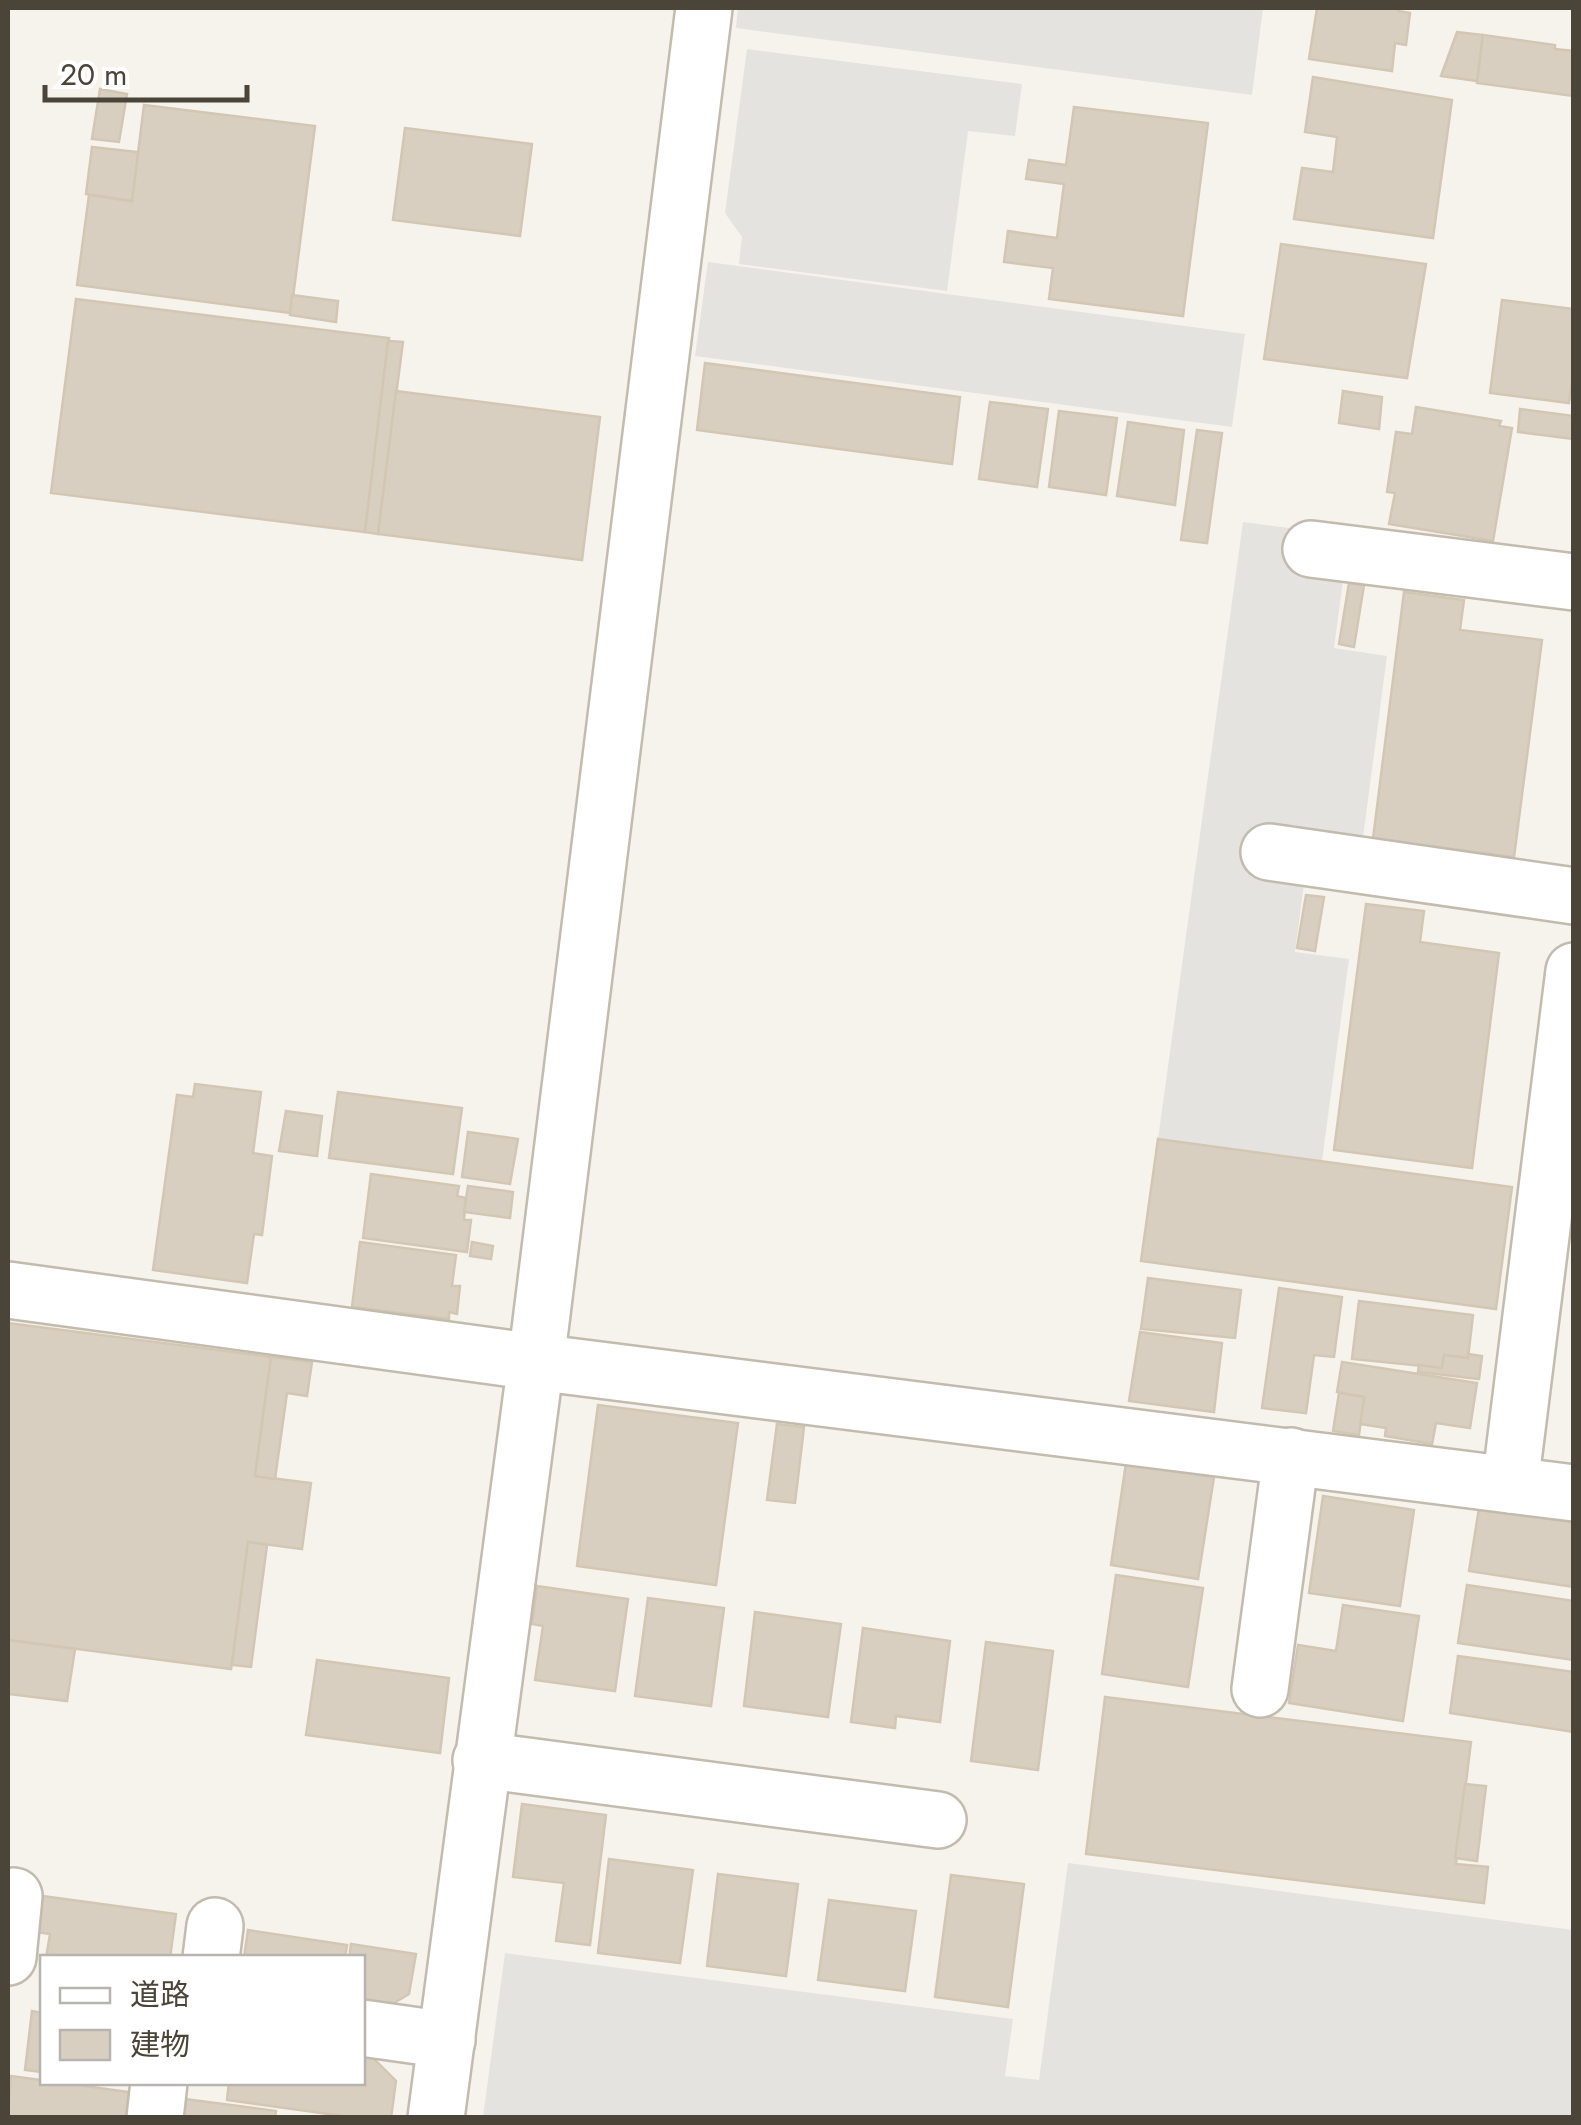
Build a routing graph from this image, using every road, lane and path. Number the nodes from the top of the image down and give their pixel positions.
1 (704, 8) edge
2 (1311, 549) dead end
3 (1574, 582) edge
4 (1270, 852) dead end
5 (1574, 896) edge
6 (1574, 971) edge
7 (8, 1290) edge
8 (536, 1362) junction
9 (1291, 1456) junction
10 (1510, 1485) junction
11 (1574, 1493) edge
12 (1260, 1690) dead end
13 (480, 1760) junction
14 (938, 1820) dead end
15 (14, 1896) dead end
16 (8, 1957) edge
17 (8, 1980) edge
18 (40, 1984) edge
19 (365, 2028) edge
20 (446, 2040) junction
21 (159, 2085) edge
22 (155, 2118) edge
23 (436, 2118) edge

1 - 8 street
2 - 3 street
4 - 5 street
6 - 10 street
7 - 8 street
8 - 9 street
8 - 13 street
9 - 10 street
9 - 12 street
10 - 11 street
13 - 14 street
13 - 20 street
15 - 16 street
17 - 18 street
19 - 20 street
20 - 23 street
21 - 22 street

